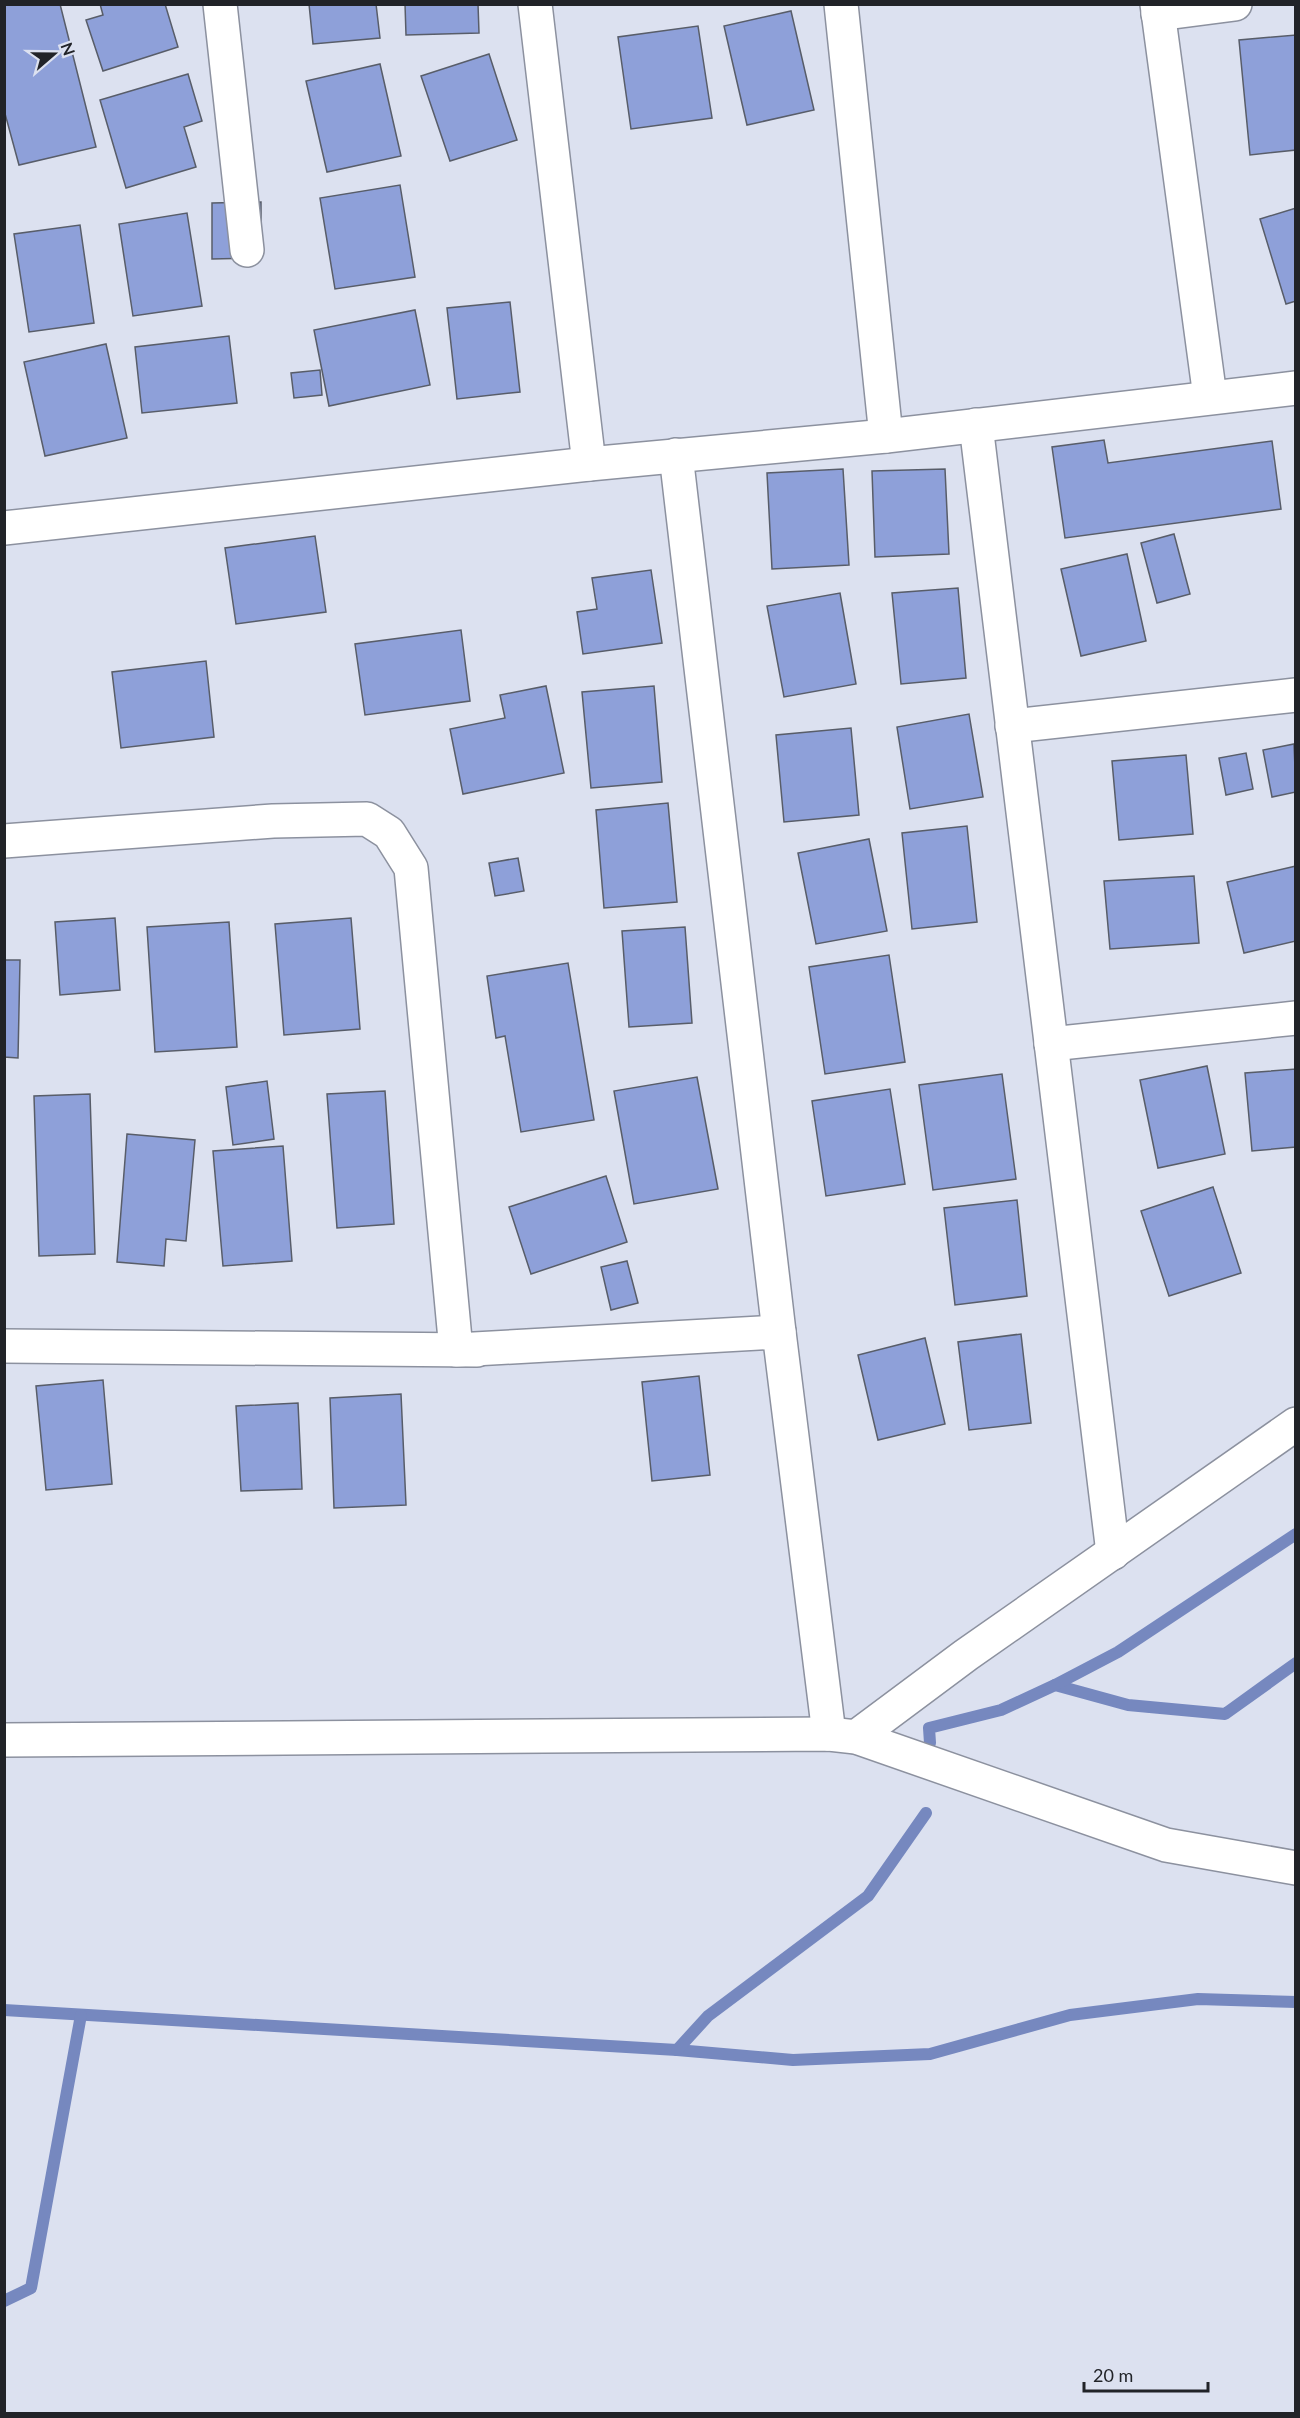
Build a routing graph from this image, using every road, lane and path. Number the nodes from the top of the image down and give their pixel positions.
1 (220, 4) edge
2 (535, 4) edge
3 (841, 4) edge
4 (1235, 4) edge
5 (1157, 9) edge
6 (247, 250) dead end
7 (1296, 388) edge
8 (1210, 397) junction
9 (976, 425) junction
10 (886, 436) junction
11 (676, 455) junction
12 (589, 464) junction
13 (4, 528) edge
14 (1296, 695) edge
15 (1012, 726) junction
16 (4, 841) edge
17 (1296, 1018) edge
18 (1051, 1044) junction
19 (780, 1343) junction
20 (4, 1346) edge
21 (456, 1350) junction
22 (1296, 1424) edge
23 (1113, 1553) junction
24 (843, 1736) junction
25 (4, 1740) edge
26 (1296, 1868) edge

1 - 6 street
2 - 12 street
3 - 10 street
4 - 5 street
5 - 8 street
7 - 8 street
8 - 9 street
9 - 10 street
9 - 15 street
10 - 11 street
11 - 12 street
11 - 19 street
12 - 13 street
14 - 15 street
15 - 18 street
16 - 21 street
17 - 18 street
18 - 23 street
19 - 21 street
19 - 24 street
20 - 21 street
22 - 23 street
23 - 24 street
24 - 25 street
24 - 26 street

